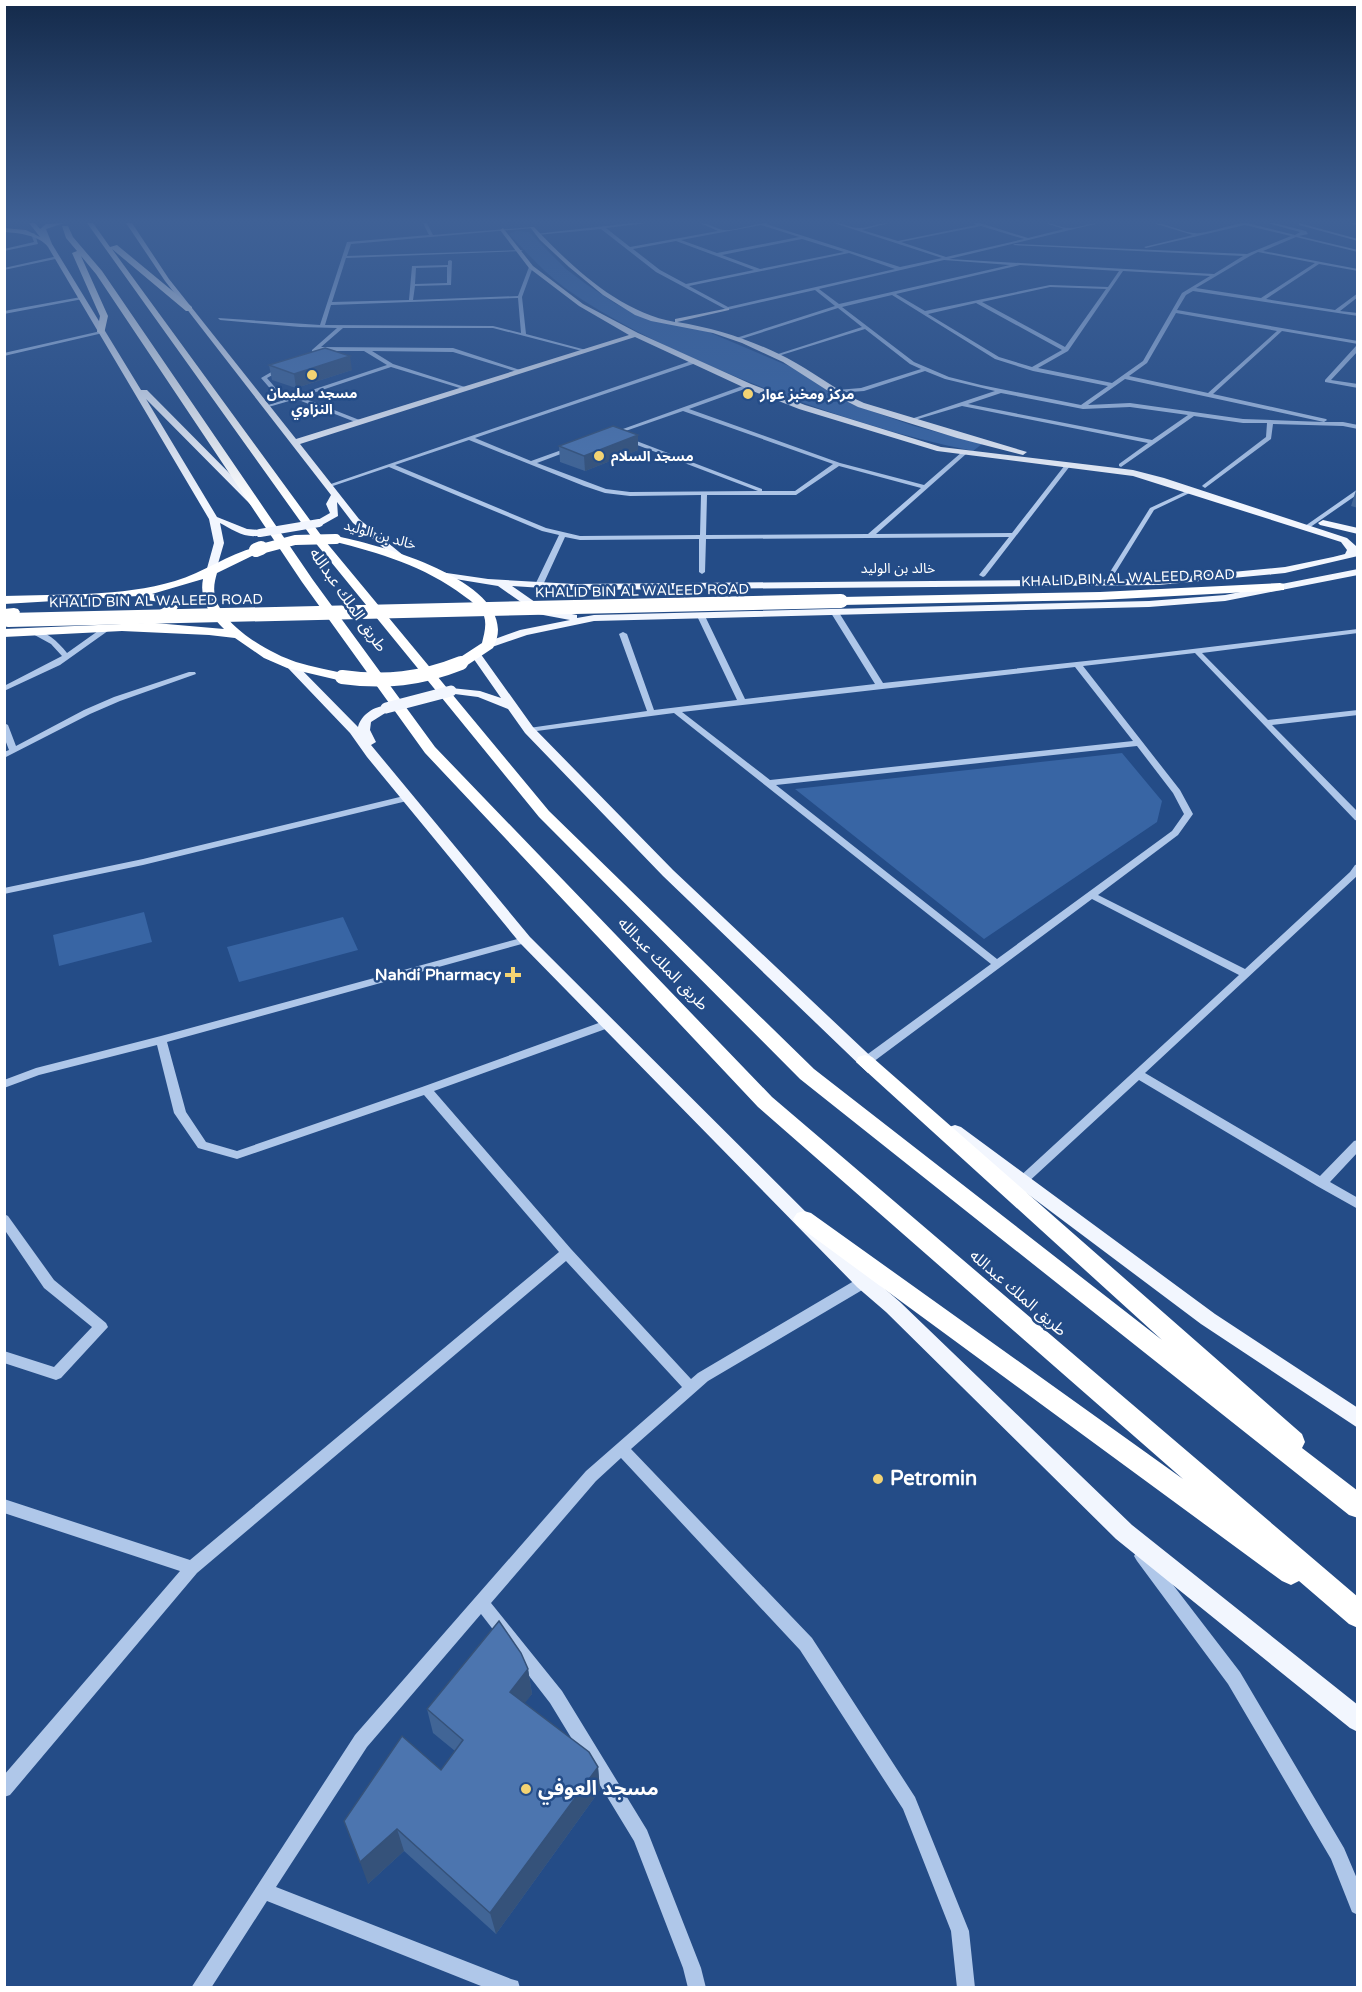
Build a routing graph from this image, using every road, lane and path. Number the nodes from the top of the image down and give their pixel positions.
1 (92, 316) edge
2 (104, 316) edge
3 (128, 316) edge
4 (156, 316) edge
5 (195, 316) edge
6 (326, 316) edge
7 (522, 316) edge
8 (601, 316) edge
9 (645, 316) edge
10 (696, 316) edge
11 (711, 316) edge
12 (808, 316) edge
13 (852, 316) edge
14 (929, 316) edge
15 (1002, 316) edge
16 (1090, 316) edge
17 (1170, 316) edge
18 (1201, 316) edge
19 (220, 319) dead end
20 (661, 320) junction
21 (322, 326) junction
22 (341, 327) junction
23 (866, 327) junction
24 (1281, 330) junction
25 (101, 332) junction
26 (718, 332) junction
27 (524, 334) junction
28 (635, 335) junction
29 (736, 339) junction
30 (1358, 345) edge
31 (317, 349) junction
32 (365, 349) junction
33 (1066, 350) junction
34 (584, 351) junction
35 (309, 354) edge
36 (4, 355) edge
37 (777, 356) junction
38 (694, 362) junction
39 (291, 363) edge
40 (391, 365) junction
41 (1033, 369) junction
42 (923, 370) junction
43 (520, 371) junction
44 (125, 372) junction
45 (1125, 377) junction
46 (1113, 385) junction
47 (748, 386) junction
48 (1358, 386) edge
49 (465, 388) junction
50 (1001, 391) junction
51 (837, 392) junction
52 (1208, 396) junction
53 (296, 397) junction
54 (284, 401) junction
55 (962, 404) junction
56 (267, 407) junction
57 (1083, 407) junction
58 (684, 409) junction
59 (1193, 414) junction
60 (910, 421) junction
61 (360, 422) junction
62 (1270, 422) junction
63 (1343, 424) junction
64 (1358, 427) edge
65 (612, 434) junction
66 (469, 438) junction
67 (602, 438) edge
68 (1153, 442) junction
69 (294, 443) junction
70 (582, 445) edge
71 (964, 453) junction
72 (531, 463) junction
73 (838, 464) junction
74 (389, 465) junction
75 (1121, 465) junction
76 (1067, 466) junction
77 (328, 486) junction
78 (1205, 486) junction
79 (926, 487) junction
80 (1193, 490) junction
81 (1358, 491) edge
82 (704, 493) junction
83 (768, 493) junction
84 (336, 495) junction
85 (258, 507) junction
86 (214, 519) junction
87 (1317, 521) junction
88 (1306, 527) junction
89 (1358, 531) edge
90 (562, 535) junction
91 (1014, 535) junction
92 (870, 536) junction
93 (703, 537) junction
94 (1353, 554) edge
95 (399, 556) junction
96 (210, 572) junction
97 (702, 572) dead end
98 (1113, 572) dead end
99 (1358, 572) edge
100 (438, 573) junction
101 (983, 574) dead end
102 (1158, 582) junction
103 (501, 584) junction
104 (539, 585) junction
105 (1280, 587) joint
106 (121, 594) junction
107 (4, 600) edge
108 (840, 602) junction
109 (701, 616) junction
110 (594, 618) junction
111 (7, 620) edge
112 (125, 627) junction
113 (108, 628) junction
114 (34, 631) junction
115 (1353, 631) edge
116 (623, 634) dead end
117 (238, 635) junction
118 (1358, 639) edge
119 (488, 645) junction
120 (1197, 652) junction
121 (476, 655) junction
122 (66, 656) junction
123 (291, 665) junction
124 (1078, 665) junction
125 (192, 674) dead end
126 (881, 687) junction
127 (4, 689) edge
128 (742, 702) junction
129 (513, 708) junction
130 (674, 709) junction
131 (651, 712) junction
132 (1358, 712) edge
133 (1267, 723) junction
134 (4, 725) edge
135 (529, 730) junction
136 (1139, 743) junction
137 (14, 751) junction
138 (371, 754) junction
139 (4, 756) edge
140 (769, 783) junction
141 (408, 798) junction
142 (1358, 818) edge
143 (1358, 867) edge
144 (4, 891) edge
145 (1091, 895) junction
146 (525, 940) junction
147 (997, 964) junction
148 (1246, 974) junction
149 (607, 1024) junction
150 (161, 1040) junction
151 (865, 1062) junction
152 (1137, 1074) junction
153 (4, 1084) edge
154 (426, 1090) junction
155 (1358, 1144) edge
156 (1021, 1182) junction
157 (1321, 1183) junction
158 (1358, 1204) edge
159 (4, 1219) edge
160 (804, 1219) junction
161 (567, 1253) junction
162 (864, 1282) junction
163 (4, 1357) edge
164 (691, 1388) junction
165 (1358, 1419) edge
166 (622, 1449) junction
167 (1358, 1499) edge
168 (4, 1506) edge
169 (1358, 1507) edge
170 (1124, 1532) junction
171 (192, 1568) junction
172 (481, 1602) junction
173 (1358, 1617) edge
174 (1358, 1720) edge
175 (4, 1789) edge
176 (263, 1891) junction
177 (1358, 1906) edge
178 (200, 1988) edge
179 (511, 1988) edge
180 (697, 1988) edge
181 (966, 1988) edge

1 - 25 main road
2 - 25 highway
3 - 85 highway, طريق الملك عبدالله
4 - 169 highway, طريق الملك عبدالله
5 - 56 main road
6 - 21 street
7 - 27 street
8 - 28 main road
9 - 20 main road
10 - 20 main road
11 - 26 main road
12 - 29 street
13 - 23 street
14 - 41 street
15 - 33 street
16 - 33 street
17 - 45 street
18 - 24 street
19 - 21 street
20 - 26 main road
21 - 22 street
22 - 27 street
22 - 31 street
23 - 37 street
23 - 42 street
24 - 30 street
24 - 52 street
25 - 36 street
25 - 44 main road
26 - 29 main road
27 - 34 street
28 - 34 main road
28 - 38 main road
29 - 37 main road
30 - 48 street
31 - 32 street
31 - 35 street
32 - 40 street
32 - 43 street
33 - 41 street
34 - 43 main road
37 - 51 main road
38 - 47 main road
38 - 66 street
39 - 54 street
40 - 49 street
40 - 53 street
41 - 46 street
42 - 50 street
42 - 51 street
43 - 49 main road
44 - 85 main road
44 - 86 main road
45 - 46 street
45 - 52 street
46 - 57 street
47 - 58 street
47 - 71 main road
49 - 61 main road
50 - 55 street
50 - 57 street
51 - 60 main road
52 - 63 street
53 - 54 street
53 - 61 street
54 - 56 street
55 - 60 street
55 - 68 street
56 - 69 main road
57 - 59 street
58 - 65 street
58 - 73 street
59 - 62 street
59 - 68 street
60 - 75 main road
61 - 69 main road
62 - 63 street
62 - 78 street
63 - 64 street
65 - 67 street
65 - 83 street
66 - 72 street
66 - 74 street
68 - 75 street
69 - 77 main road
70 - 72 street
71 - 76 main road
71 - 79 street
72 - 82 street
73 - 79 street
73 - 83 street
74 - 77 street
74 - 90 street
75 - 78 main road
76 - 80 main road
76 - 91 street
77 - 84 main road
78 - 87 main road
79 - 92 street
80 - 88 main road
80 - 98 street
81 - 87 street
82 - 83 street
82 - 93 street
84 - 86 main road, bridge
84 - 95 main road
85 - 173 highway, طريق الملك عبدالله
86 - 96 main road
87 - 88 street
87 - 89 main road
88 - 94 main road
90 - 93 street
90 - 104 street
91 - 92 street
91 - 101 street
92 - 93 street
93 - 97 street
94 - 102 main road, خالد بن الوليد
95 - 96 highway, خالد بن الوليد, bridge
95 - 100 highway, خالد بن الوليد
96 - 106 highway, خالد بن الوليد
96 - 117 highway
99 - 105 main road
100 - 103 main road, خالد بن الوليد
100 - 119 highway, خالد بن الوليد
102 - 104 main road, خالد بن الوليد
102 - 108 highway, KHALID BIN AL WALEED ROAD
103 - 104 main road, خالد بن الوليد
103 - 110 main road
105 - 108 highway, KHALID BIN AL WALEED ROAD
106 - 107 highway, خالد بن الوليد
106 - 112 highway
108 - 109 main road
108 - 111 highway, KHALID BIN AL WALEED ROAD, bridge
108 - 126 street
109 - 110 main road
109 - 128 street
110 - 119 main road
111 - 114 highway
112 - 113 highway
112 - 117 highway
113 - 114 highway
113 - 122 street
114 - 122 street
115 - 118 street
115 - 120 street
116 - 131 street
117 - 123 highway
119 - 121 highway
120 - 124 street
120 - 133 street
121 - 123 highway, bridge
121 - 129 main road
122 - 127 street
123 - 138 main road
124 - 126 street
124 - 136 street
125 - 137 street
126 - 128 street
128 - 130 street
129 - 135 main road
129 - 138 main road, bridge
130 - 131 street
130 - 140 street
131 - 135 street
132 - 133 street
133 - 142 street
134 - 137 street
135 - 151 main road
136 - 140 street
136 - 145 street
137 - 139 street
138 - 141 main road
140 - 147 street
141 - 144 street
141 - 146 main road
143 - 148 street
145 - 147 street
145 - 148 street
146 - 149 main road
146 - 150 street
147 - 151 street
148 - 152 street
149 - 154 street
149 - 160 main road
150 - 153 street
150 - 154 street
151 - 156 main road
151 - 167 highway
152 - 156 street
152 - 157 street
154 - 161 street
155 - 157 street
156 - 165 main road
157 - 158 street
159 - 163 street
160 - 162 main road
160 - 173 highway
161 - 164 street
161 - 171 street
162 - 164 street
162 - 170 main road
164 - 166 street
166 - 172 street
166 - 181 street
168 - 171 street
170 - 174 main road
170 - 177 street
171 - 175 street
172 - 176 street
172 - 180 street
176 - 178 street
176 - 179 street

